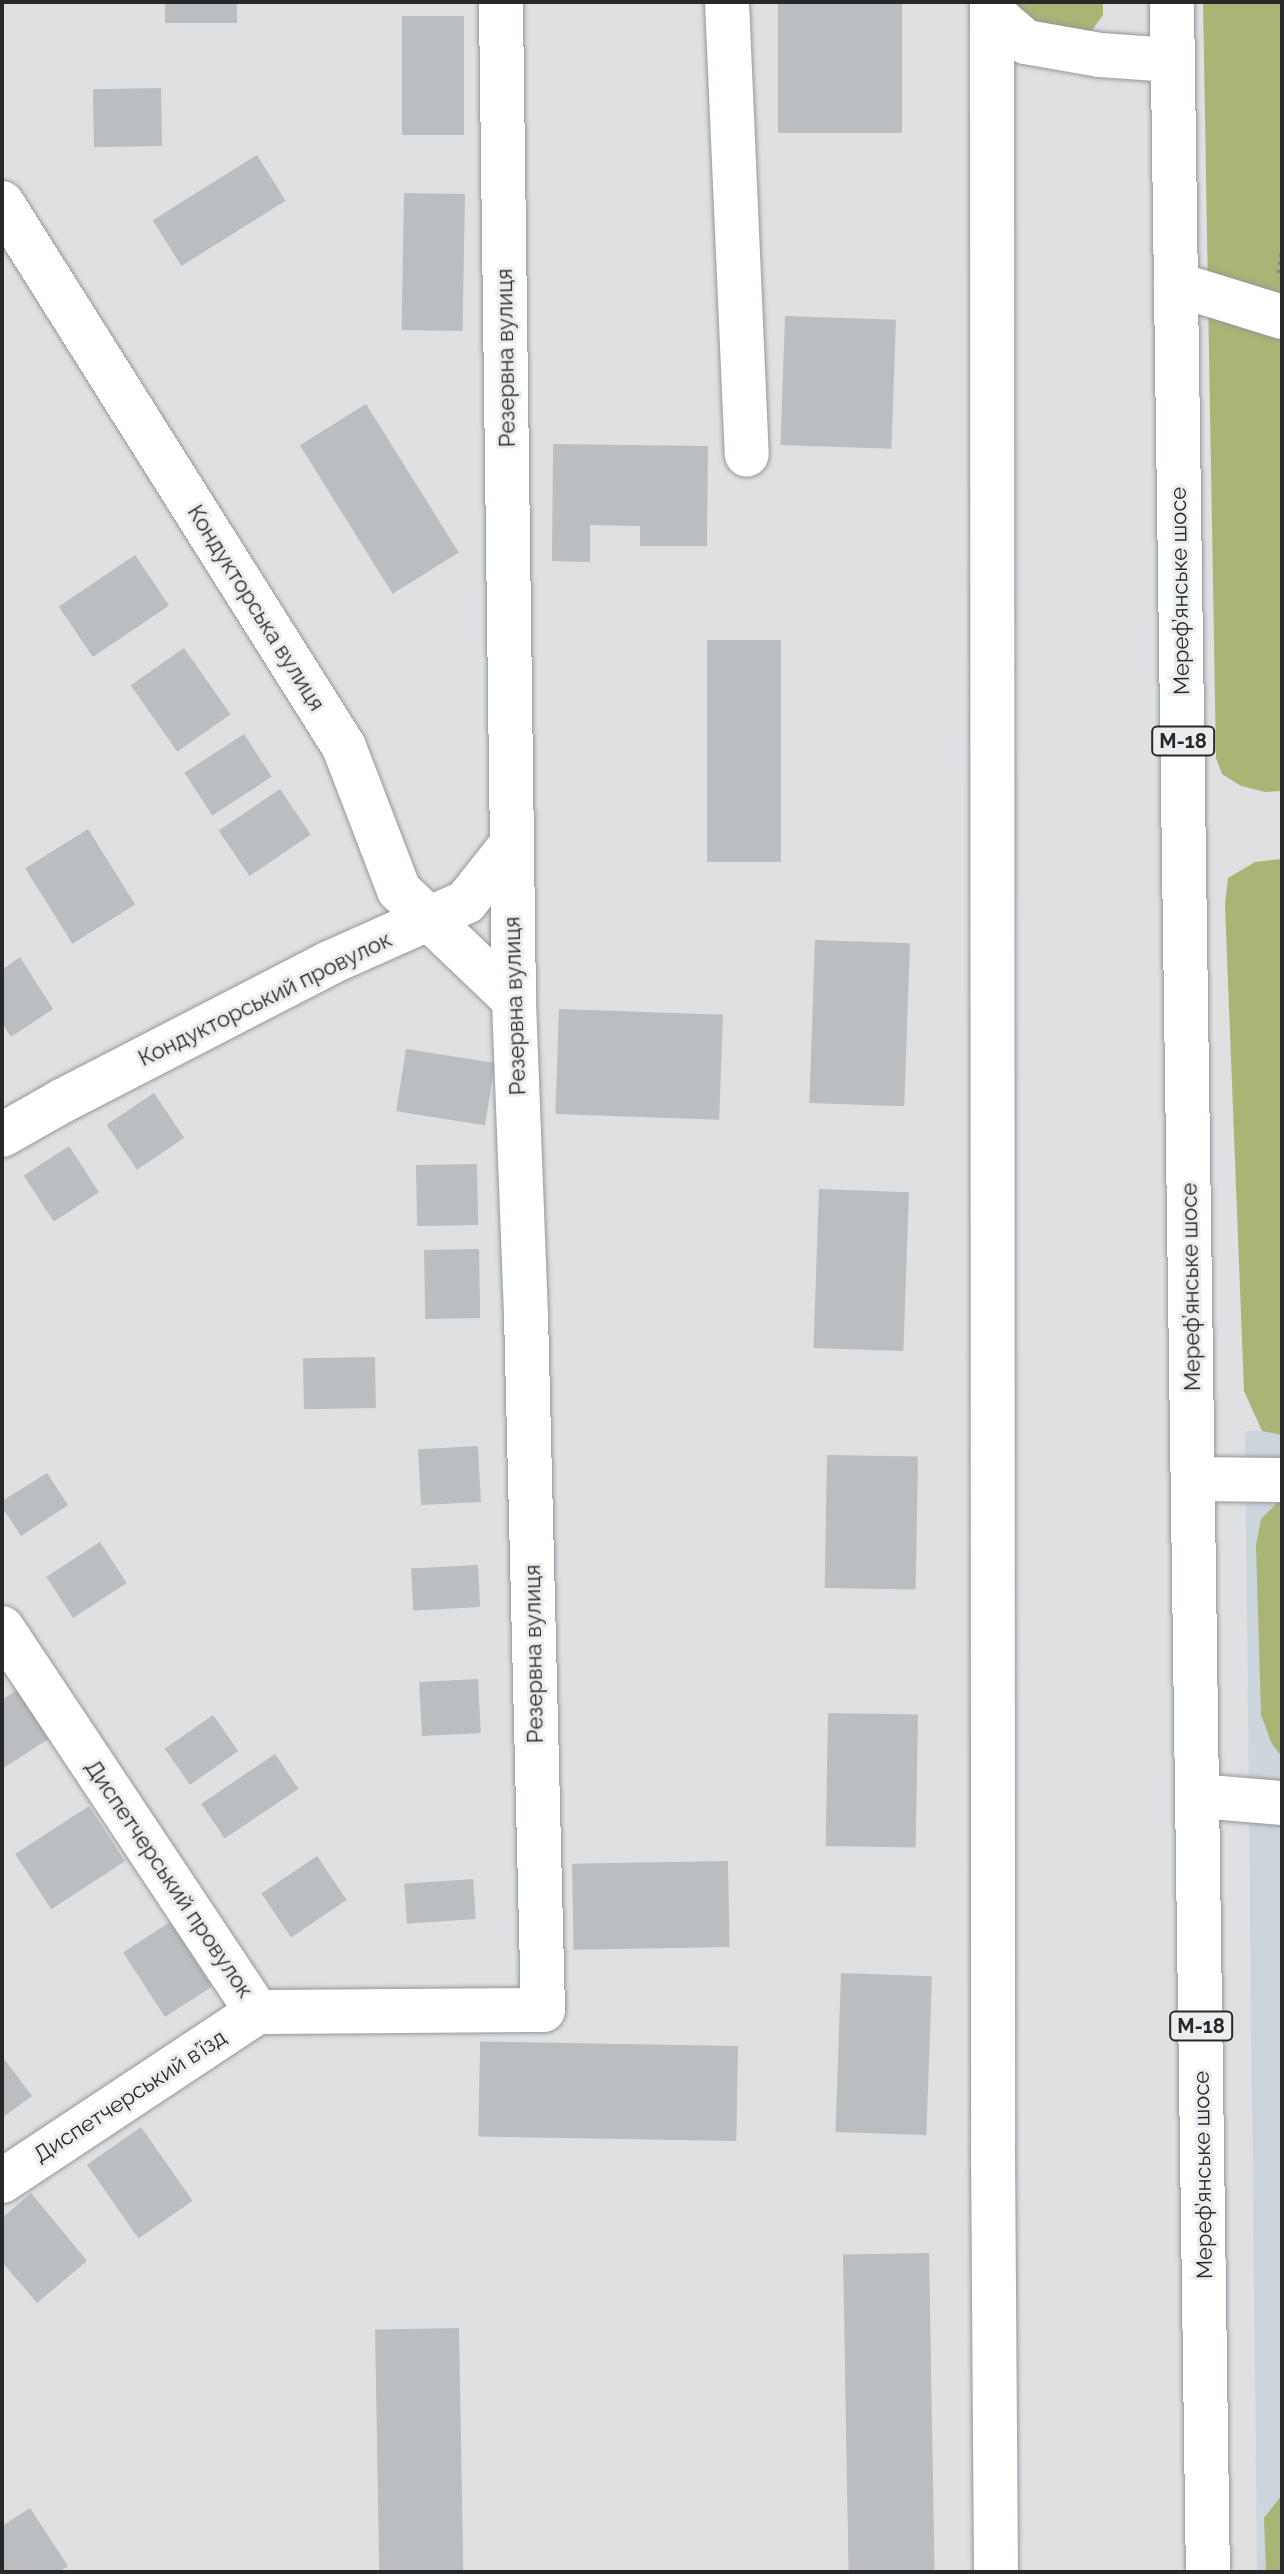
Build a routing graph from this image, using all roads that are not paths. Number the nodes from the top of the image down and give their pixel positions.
1 (501, 2) edge
2 (727, 2) edge
3 (1172, 2) edge
4 (992, 8) edge
5 (1172, 60) junction
6 (2, 203) edge
7 (1176, 284) junction
8 (1282, 317) edge
9 (747, 455) dead end
10 (512, 844) junction
11 (429, 919) junction
12 (514, 1000) junction
13 (2, 1135) edge
14 (1193, 1479) junction
15 (1282, 1480) edge
16 (2, 1628) edge
17 (1198, 1796) junction
18 (1282, 1803) edge
19 (543, 2010) joint
20 (257, 2012) junction
21 (2, 2181) edge
22 (996, 2572) edge
23 (1208, 2572) edge

1 - 10 main road, Резервна вулиця
2 - 9 main road
3 - 5 main road, Мереф’янське шосе / М-18
4 - 5 main road
4 - 22 main road
5 - 7 main road, Мереф’янське шосе / М-18
6 - 11 main road, Кондукторська вулиця
7 - 8 main road
7 - 14 main road, Мереф’янське шосе / М-18
10 - 11 main road, Кондукторський провулок
10 - 12 main road, Резервна вулиця
11 - 12 main road, Кондукторська вулиця
11 - 13 main road, Кондукторський провулок
12 - 19 main road, Резервна вулиця
14 - 15 main road
14 - 17 main road, Мереф’янське шосе / М-18
16 - 20 main road, Диспетчерський провулок
17 - 18 main road
17 - 23 main road, Мереф’янське шосе / М-18
19 - 20 main road, Диспетчерський провулок
20 - 21 main road, Диспетчерський в’їзд

